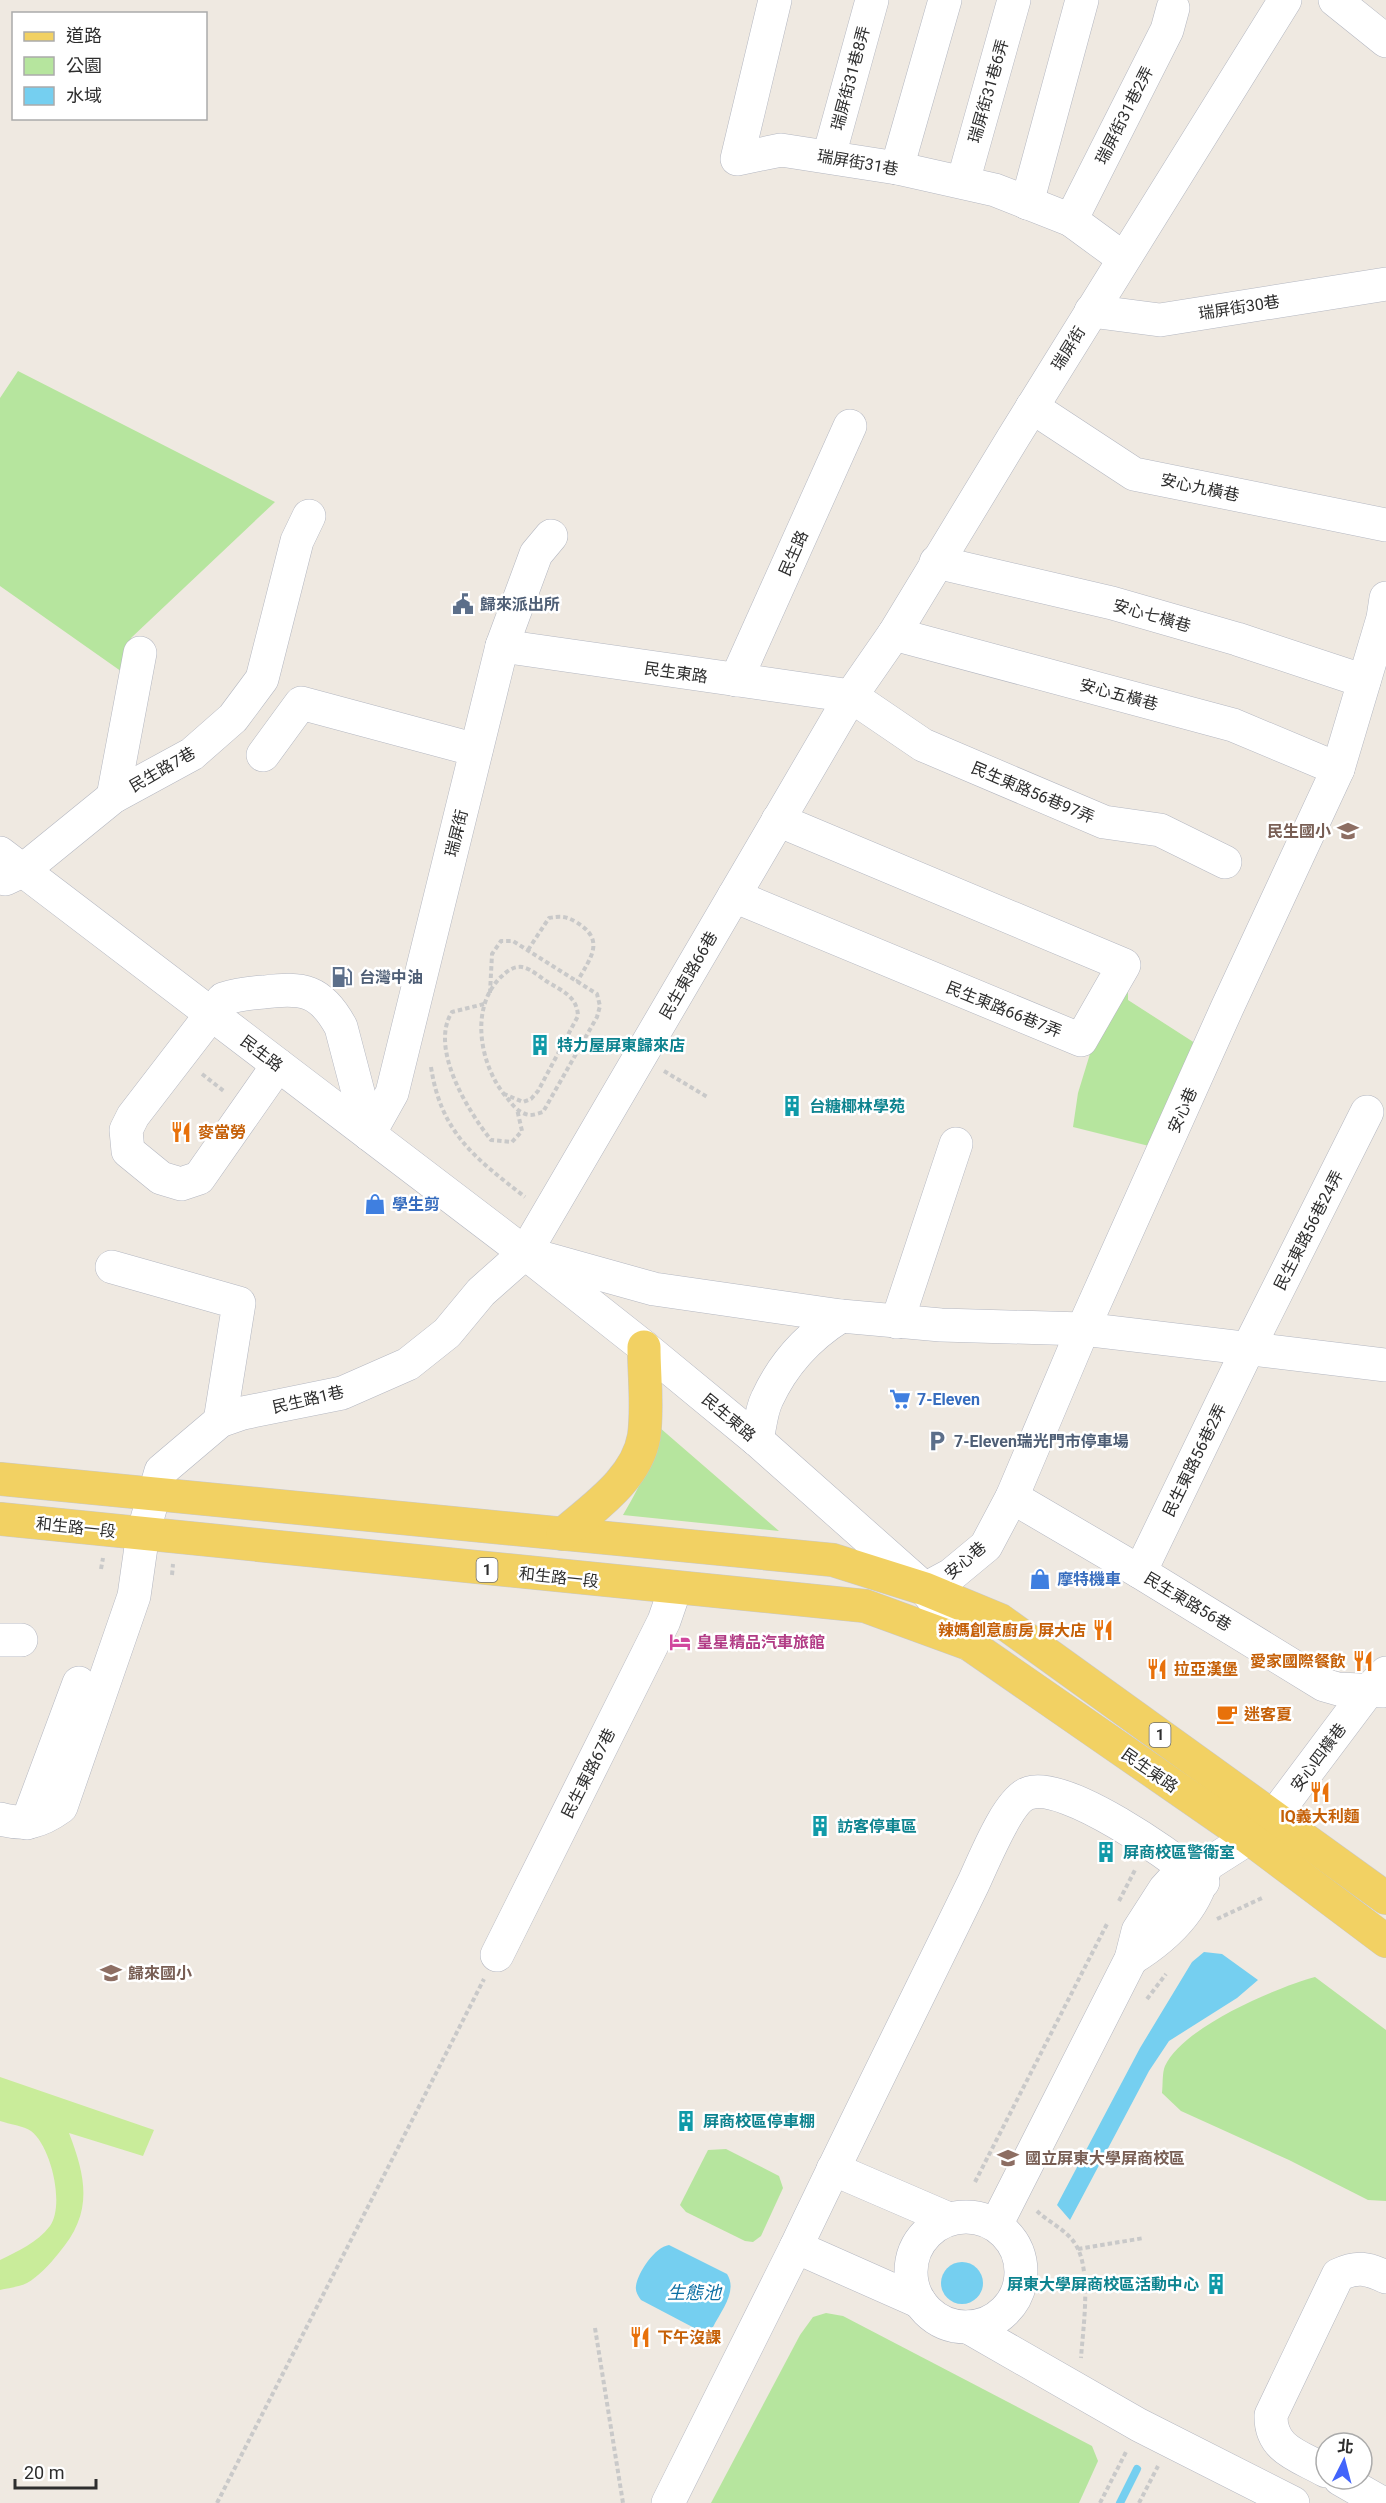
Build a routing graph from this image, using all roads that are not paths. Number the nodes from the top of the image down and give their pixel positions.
1 (774, 0) edge
2 (872, 0) edge
3 (945, 0) edge
4 (1014, 0) edge
5 (1082, 0) edge
6 (1285, 0) edge
7 (1335, 0) edge
8 (1173, 8) dead end
9 (1386, 41) edge
10 (829, 156) junction
11 (897, 168) junction
12 (963, 182) junction
13 (1027, 203) junction
14 (1071, 220) junction
15 (1124, 258) junction
16 (1386, 284) edge
17 (1091, 311) junction
18 (1032, 407) junction
19 (850, 426) dead end
20 (309, 516) dead end
21 (1386, 525) edge
22 (551, 536) dead end
23 (936, 562) junction
24 (1386, 598) edge
25 (894, 634) junction
26 (502, 646) junction
27 (140, 653) dead end
28 (736, 680) junction
29 (1364, 681) junction
30 (851, 696) junction
31 (476, 750) junction
32 (263, 755) dead end
33 (1338, 769) junction
34 (113, 797) junction
35 (778, 820) junction
36 (1225, 862) dead end
37 (7, 868) edge
38 (734, 896) junction
39 (211, 1014) junction
40 (278, 1065) junction
41 (1367, 1112) dead end
42 (369, 1134) junction
43 (956, 1144) dead end
44 (525, 1253) junction
45 (112, 1267) dead end
46 (841, 1316) junction
47 (897, 1322) junction
48 (1083, 1329) junction
49 (644, 1347) junction
50 (1249, 1347) junction
51 (1386, 1365) edge
52 (220, 1421) junction
53 (757, 1440) junction
54 (0, 1479) edge
55 (153, 1494) junction
56 (1012, 1497) junction
57 (0, 1519) edge
58 (143, 1533) junction
59 (563, 1534) junction
60 (1140, 1572) junction
61 (675, 1589) junction
62 (925, 1589) junction
63 (1223, 1607) dead end
64 (969, 1644) junction
65 (1264, 1647) junction
66 (1380, 1685) edge
67 (1274, 1816) junction
68 (14, 1821) edge
69 (1249, 1838) junction
70 (1198, 1872) junction
71 (1386, 1898) edge
72 (1386, 1941) edge
73 (497, 1955) road end
74 (833, 2169) junction
75 (950, 2219) junction
76 (996, 2225) junction
77 (795, 2247) junction
78 (1386, 2277) edge
79 (920, 2302) junction
80 (968, 2326) junction
81 (1314, 2464) edge
82 (1361, 2491) edge
83 (1255, 2494) edge
84 (668, 2503) edge
85 (1293, 2503) edge
86 (1382, 2503) edge

1 - 10 street, 瑞屏街31巷
2 - 10 street, 瑞屏街31巷8弄
3 - 11 street
4 - 12 street, 瑞屏街31巷6弄
5 - 13 street
6 - 15 street, 瑞屏街
7 - 9 street
8 - 14 street, 瑞屏街31巷2弄
10 - 11 street, 瑞屏街31巷
11 - 12 street, 瑞屏街31巷
12 - 13 street, 瑞屏街31巷
13 - 14 street, 瑞屏街31巷
14 - 15 street, 瑞屏街31巷
15 - 17 street, 瑞屏街
16 - 17 street, 瑞屏街30巷
17 - 18 street, 瑞屏街
18 - 21 street, 安心九橫巷
18 - 23 street, 瑞屏街
19 - 28 street, 民生路
20 - 34 street, 民生路7巷
22 - 26 street, 瑞屏街
23 - 25 street, 瑞屏街
23 - 29 street, 安心七橫巷
24 - 29 street, 安心巷
25 - 30 street, 瑞屏街
25 - 33 street, 安心五橫巷
26 - 28 street, 民生東路
26 - 31 street, 瑞屏街
27 - 34 street
28 - 30 street, 民生東路
29 - 33 street, 安心巷
30 - 35 street, 民生東路66巷
30 - 36 street, 民生東路56巷97弄
31 - 32 street
31 - 42 street, 瑞屏街
33 - 48 street, 安心巷
34 - 37 street, 民生路7巷
35 - 38 street, 民生東路66巷
35 - 38 street, 民生東路66巷7弄
37 - 39 street, 民生路
38 - 44 street, 民生東路66巷
39 - 40 street, 民生路
39 - 40 street
39 - 42 street
40 - 42 street, 民生路
41 - 50 street, 民生東路56巷24弄
42 - 44 street, 民生路
43 - 47 street
44 - 46 street
44 - 49 street, 民生東路
44 - 52 street, 民生路1巷
45 - 52 street
46 - 47 street
46 - 53 street
47 - 48 street
48 - 50 street
48 - 56 street, 安心巷
49 - 53 street, 民生東路
49 - 59 main road
50 - 51 street
50 - 60 street, 民生東路56巷2弄
52 - 55 street, 民生路1巷
53 - 62 street, 民生東路
54 - 55 main road, 1
55 - 58 street, 民生路1巷
55 - 59 main road, 1
56 - 60 street, 民生東路56巷
56 - 62 street, 安心巷
57 - 58 main road, 和生路一段 / 1
58 - 61 main road, 和生路一段 / 1
58 - 68 street, 民生路1巷
59 - 62 main road, 1
60 - 65 street, 民生東路56巷
61 - 64 main road, 和生路一段 / 1
61 - 73 street, 民生東路67巷
62 - 64 street, 民生東路
62 - 67 main road, 民生東路 / 1
63 - 65 street
64 - 69 main road, 民生東路 / 1
65 - 66 street, 民生東路56巷
66 - 67 street, 安心四橫巷
67 - 69 street, 安心四橫巷
67 - 71 main road, 民生東路 / 1
69 - 70 street, 安心四橫巷
69 - 72 main road, 民生東路 / 1
70 - 74 street
70 - 76 street
74 - 75 street
74 - 77 street
75 - 76 street
75 - 79 street
76 - 80 street
77 - 79 street
77 - 84 street
78 - 81 street
79 - 80 street
80 - 83 street
82 - 86 street
83 - 85 street

